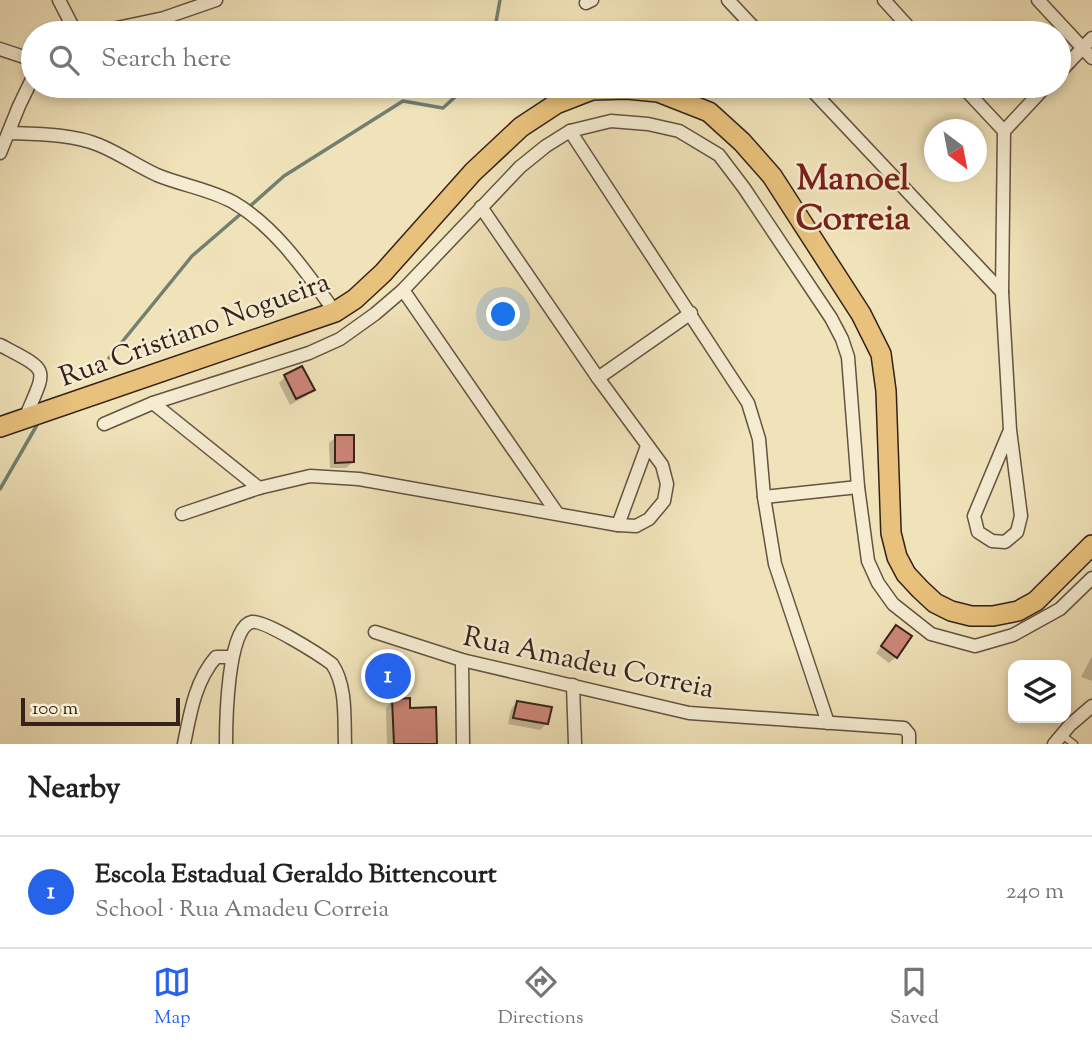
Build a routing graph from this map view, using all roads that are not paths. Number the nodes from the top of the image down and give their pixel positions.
1 (59, 0) edge
2 (216, 0) edge
3 (727, 0) edge
4 (884, 0) edge
5 (1038, 0) edge
6 (70, 21) edge
7 (150, 21) edge
8 (747, 21) edge
9 (903, 21) edge
10 (1063, 21) edge
11 (1071, 28) edge
12 (1088, 42) edge
13 (0, 49) edge
14 (21, 56) edge
15 (1092, 58) edge
16 (1071, 60) edge
17 (23, 98) edge
18 (571, 98) edge
19 (673, 98) edge
20 (819, 98) edge
21 (973, 98) edge
22 (1035, 98) edge
23 (570, 131) junction
24 (1004, 131) junction
25 (9, 132) junction
26 (0, 153) edge
27 (481, 207) junction
28 (403, 290) junction
29 (1002, 292) junction
30 (335, 312) junction
31 (691, 313) junction
32 (0, 345) edge
33 (598, 378) junction
34 (153, 404) junction
35 (26, 418) junction
36 (104, 424) dead end
37 (0, 427) edge
38 (1010, 430) junction
39 (647, 446) junction
40 (858, 487) junction
41 (259, 488) junction
42 (764, 496) junction
43 (557, 513) junction
44 (182, 514) dead end
45 (618, 525) junction
46 (1092, 545) edge
47 (1092, 578) edge
48 (375, 632) dead end
49 (232, 657) junction
50 (462, 660) junction
51 (573, 685) junction
52 (1092, 706) edge
53 (1086, 714) edge
54 (828, 723) junction
55 (1058, 739) edge
56 (184, 744) edge
57 (226, 744) edge
58 (345, 744) edge
59 (463, 744) edge
60 (575, 744) edge
61 (909, 744) edge
62 (1074, 744) edge

1 - 6 street
2 - 7 street
3 - 8 street
4 - 9 street
5 - 10 street
11 - 12 street
12 - 15 street
12 - 16 street
13 - 14 street
17 - 25 street
18 - 30 highway, Rua Cristiano Nogueira
19 - 46 highway, Rua Cristiano Nogueira
20 - 29 street
21 - 24 street
22 - 24 street
23 - 27 street
23 - 31 street
23 - 40 street
24 - 29 street
25 - 26 street
25 - 30 street
27 - 28 street
27 - 33 street
28 - 34 street
28 - 43 street
29 - 38 street
30 - 35 highway, Rua Cristiano Nogueira
31 - 33 street
31 - 42 street
32 - 35 street
33 - 39 street
34 - 36 street
34 - 41 street
35 - 37 highway, Rua Cristiano Nogueira
38 - 38 street
39 - 45 street
39 - 45 street
40 - 42 street
40 - 47 street
41 - 43 street
41 - 44 street
42 - 54 street
43 - 45 street
48 - 50 street, Rua Amadeu Correia
49 - 56 street
49 - 57 street
49 - 58 street
50 - 51 street, Rua Amadeu Correia
50 - 59 street
51 - 54 street, Rua Amadeu Correia
51 - 60 street
52 - 53 street
53 - 55 street
54 - 61 street, Rua Amadeu Correia
55 - 62 lane

